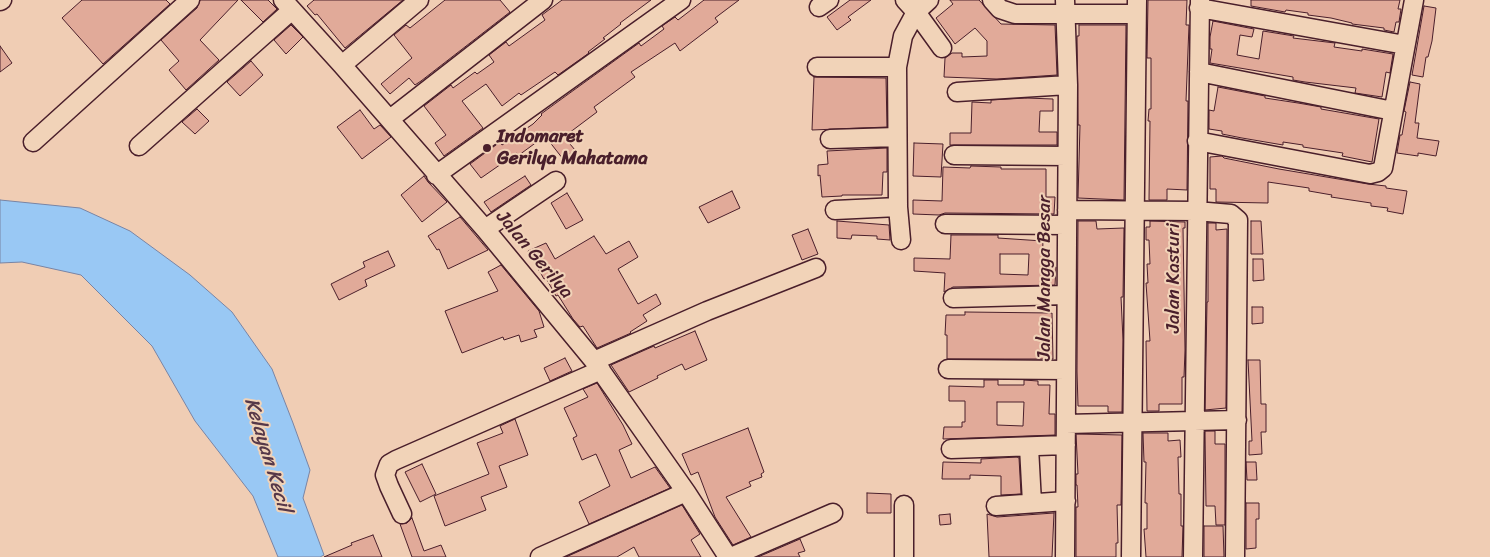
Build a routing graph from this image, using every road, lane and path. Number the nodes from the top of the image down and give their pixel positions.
1 (190, 0) edge
2 (418, 0) edge
3 (543, 0) edge
4 (681, 0) edge
5 (929, 0) edge
6 (992, 0) edge
7 (1414, 0) edge
8 (1200, 4) edge
9 (288, 5) edge
10 (911, 6) edge
11 (1137, 7) edge
12 (1065, 8) edge
13 (1405, 44) junction
14 (942, 48) dead end
15 (342, 65) junction
16 (817, 67) dead end
17 (897, 67) junction
18 (1199, 72) junction
19 (1068, 85) junction
20 (957, 92) dead end
21 (1393, 112) junction
22 (390, 119) junction
23 (897, 137) junction
24 (830, 139) dead end
25 (1197, 141) junction
26 (33, 142) dead end
27 (139, 146) dead end
28 (954, 155) dead end
29 (1067, 156) junction
30 (436, 175) junction
31 (556, 181) dead end
32 (898, 207) junction
33 (835, 210) dead end
34 (1135, 211) junction
35 (1196, 211) junction
36 (1066, 217) junction
37 (945, 224) dead end
38 (485, 229) junction
39 (901, 240) dead end
40 (816, 268) dead end
41 (1066, 295) junction
42 (952, 298) dead end
43 (598, 366) junction
44 (948, 369) dead end
45 (1066, 370) junction
46 (1237, 420) junction
47 (1195, 422) junction
48 (1133, 423) junction
49 (1066, 424) junction
50 (1066, 445) junction
51 (1029, 446) junction
52 (951, 449) dead end
53 (686, 492) junction
54 (1066, 501) junction
55 (1032, 503) junction
56 (904, 505) dead end
57 (996, 506) dead end
58 (834, 513) dead end
59 (402, 514) dead end
60 (540, 557) edge
61 (730, 557) edge
62 (904, 557) edge
63 (1065, 557) edge
64 (1131, 557) edge
65 (1192, 557) edge
66 (1235, 557) edge

1 - 26 street
2 - 15 street
3 - 22 street
4 - 30 street
5 - 10 street
6 - 12 street
7 - 13 street
8 - 13 street
8 - 18 street, Jalan Kasturi
9 - 15 street, Jalan Gerilya
9 - 27 street
10 - 14 street
10 - 17 street
11 - 12 street
11 - 34 street
12 - 19 street, Jalan Mangga Besar
13 - 21 street
15 - 22 street, Jalan Gerilya
16 - 17 street
17 - 23 street
18 - 21 street
18 - 25 street, Jalan Kasturi
19 - 20 street
19 - 29 street, Jalan Mangga Besar
21 - 25 street
22 - 30 street, Jalan Gerilya
23 - 24 street
23 - 32 street
25 - 35 street, Jalan Kasturi
28 - 29 street
29 - 36 street, Jalan Mangga Besar
30 - 38 street, Jalan Gerilya
31 - 38 street
32 - 33 street
32 - 39 street
34 - 35 street
34 - 36 street
34 - 48 street
35 - 46 street
35 - 47 street, Jalan Kasturi
36 - 37 street
36 - 41 street, Jalan Mangga Besar
38 - 43 street, Jalan Gerilya
40 - 43 street
41 - 42 street
41 - 45 street, Jalan Mangga Besar
43 - 53 street, Jalan Gerilya
43 - 59 street
44 - 45 street
45 - 49 street, Jalan Mangga Besar
46 - 47 street
46 - 66 street
47 - 48 street
47 - 65 street, Jalan Kasturi
48 - 49 street
48 - 64 street
49 - 50 street, Jalan Mangga Besar
50 - 51 street
50 - 54 street, Jalan Mangga Besar
51 - 52 street
51 - 55 street
53 - 60 street
53 - 61 street, Jalan Gerilya
54 - 55 street
54 - 63 street, Jalan Mangga Besar
55 - 57 street
56 - 62 street
58 - 61 street

